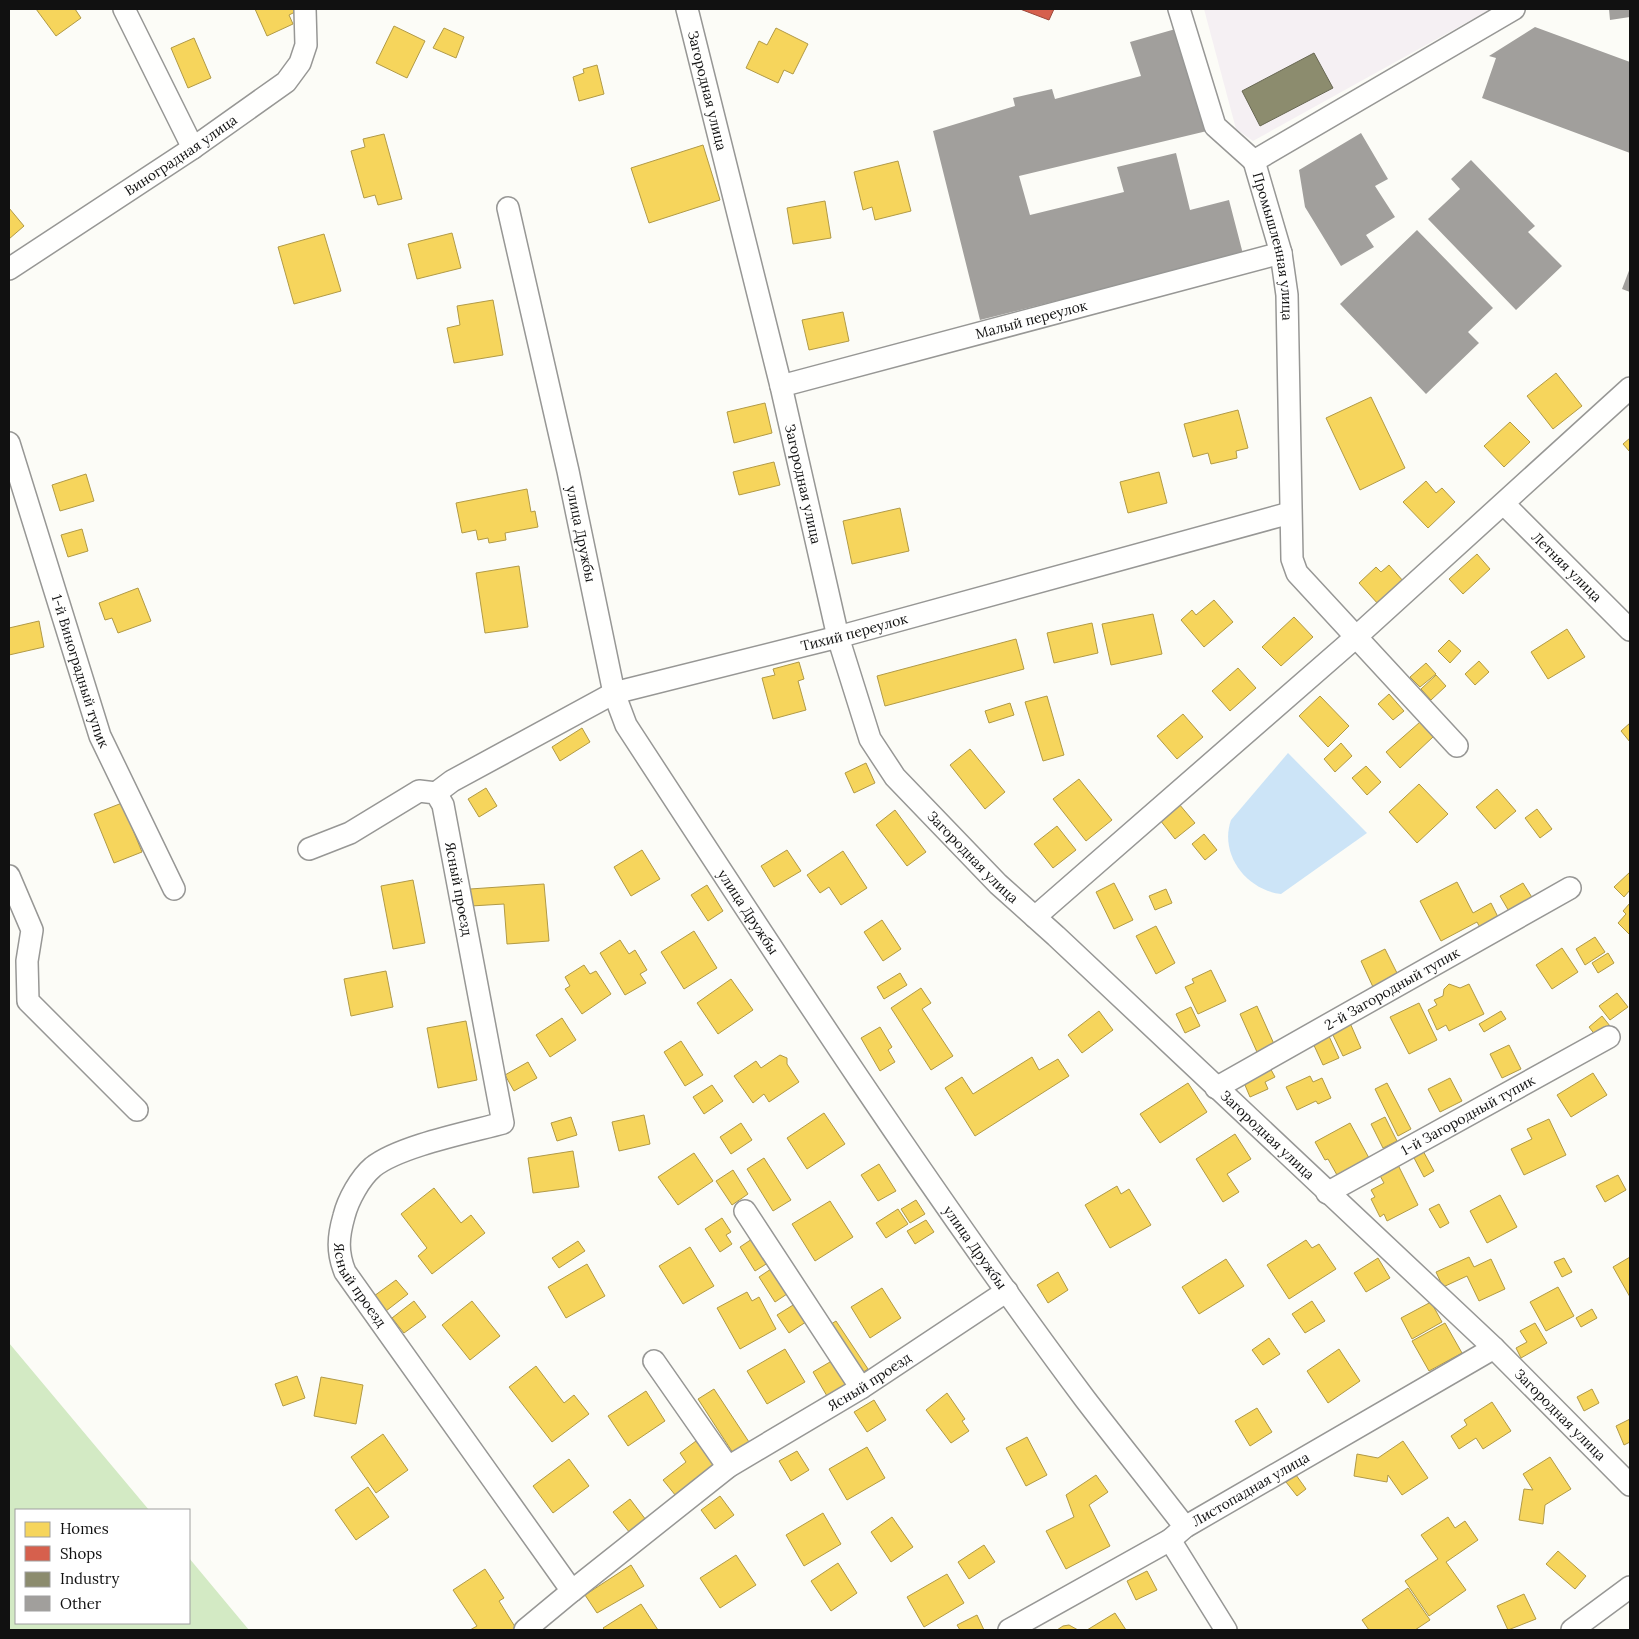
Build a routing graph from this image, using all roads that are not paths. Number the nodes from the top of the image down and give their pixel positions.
1 (124, 9) edge
2 (305, 9) edge
3 (687, 9) edge
4 (1179, 9) edge
5 (1514, 9) edge
6 (193, 148) junction
7 (1254, 161) junction
8 (508, 208) dead end
9 (1281, 253) junction
10 (9, 269) edge
11 (781, 386) junction
12 (1630, 388) edge
13 (9, 444) edge
14 (1504, 504) junction
15 (1290, 513) junction
16 (1630, 630) edge
17 (1356, 636) junction
18 (838, 637) junction
19 (614, 693) junction
20 (1458, 746) dead end
21 (436, 793) junction
22 (309, 849) dead end
23 (9, 876) edge
24 (1570, 888) dead end
25 (174, 889) dead end
26 (1035, 917) junction
27 (1609, 1037) dead end
28 (1216, 1088) junction
29 (137, 1110) dead end
30 (1327, 1193) junction
31 (745, 1211) dead end
32 (1007, 1291) junction
33 (1494, 1348) junction
34 (654, 1361) dead end
35 (861, 1388) junction
36 (728, 1468) junction
37 (1630, 1485) edge
38 (1177, 1533) junction
39 (1630, 1587) edge
40 (572, 1590) junction
41 (525, 1630) edge
42 (1009, 1630) edge
43 (1226, 1630) edge
44 (1572, 1630) edge

1 - 6 street
2 - 6 street, Виноградная улица
3 - 11 street, Загородная улица
4 - 7 street
5 - 7 street, Промышленная улица
6 - 10 street, Виноградная улица
7 - 9 street, Промышленная улица
8 - 19 street, улица Дружбы
9 - 11 street, Малый переулок
9 - 15 street, Промышленная улица
11 - 18 street, Загородная улица
12 - 14 street
13 - 25 street, 1-й Виноградный тупик
14 - 16 street, Летняя улица
14 - 17 street
15 - 17 street, Промышленная улица
15 - 18 street, Тихий переулок
17 - 20 street, Промышленная улица
17 - 26 street
18 - 19 street, Тихий переулок
18 - 26 street, Загородная улица
19 - 21 street, Тихий переулок
19 - 32 street, улица Дружбы
21 - 22 street
21 - 40 street, Ясный проезд
23 - 29 street
24 - 28 street, 2-й Загородный тупик
26 - 28 street, Загородная улица
27 - 30 street, 1-й Загородный тупик
28 - 30 street, Загородная улица
30 - 33 street, Загородная улица
31 - 35 street
32 - 35 street, Ясный проезд
32 - 38 street, улица Дружбы
33 - 37 street, Загородная улица
33 - 38 street, Листопадная улица
34 - 36 street
35 - 36 street, Ясный проезд
36 - 40 street, Ясный проезд
38 - 42 street, Листопадная улица
38 - 43 street, улица Дружбы
39 - 44 street
40 - 41 street

